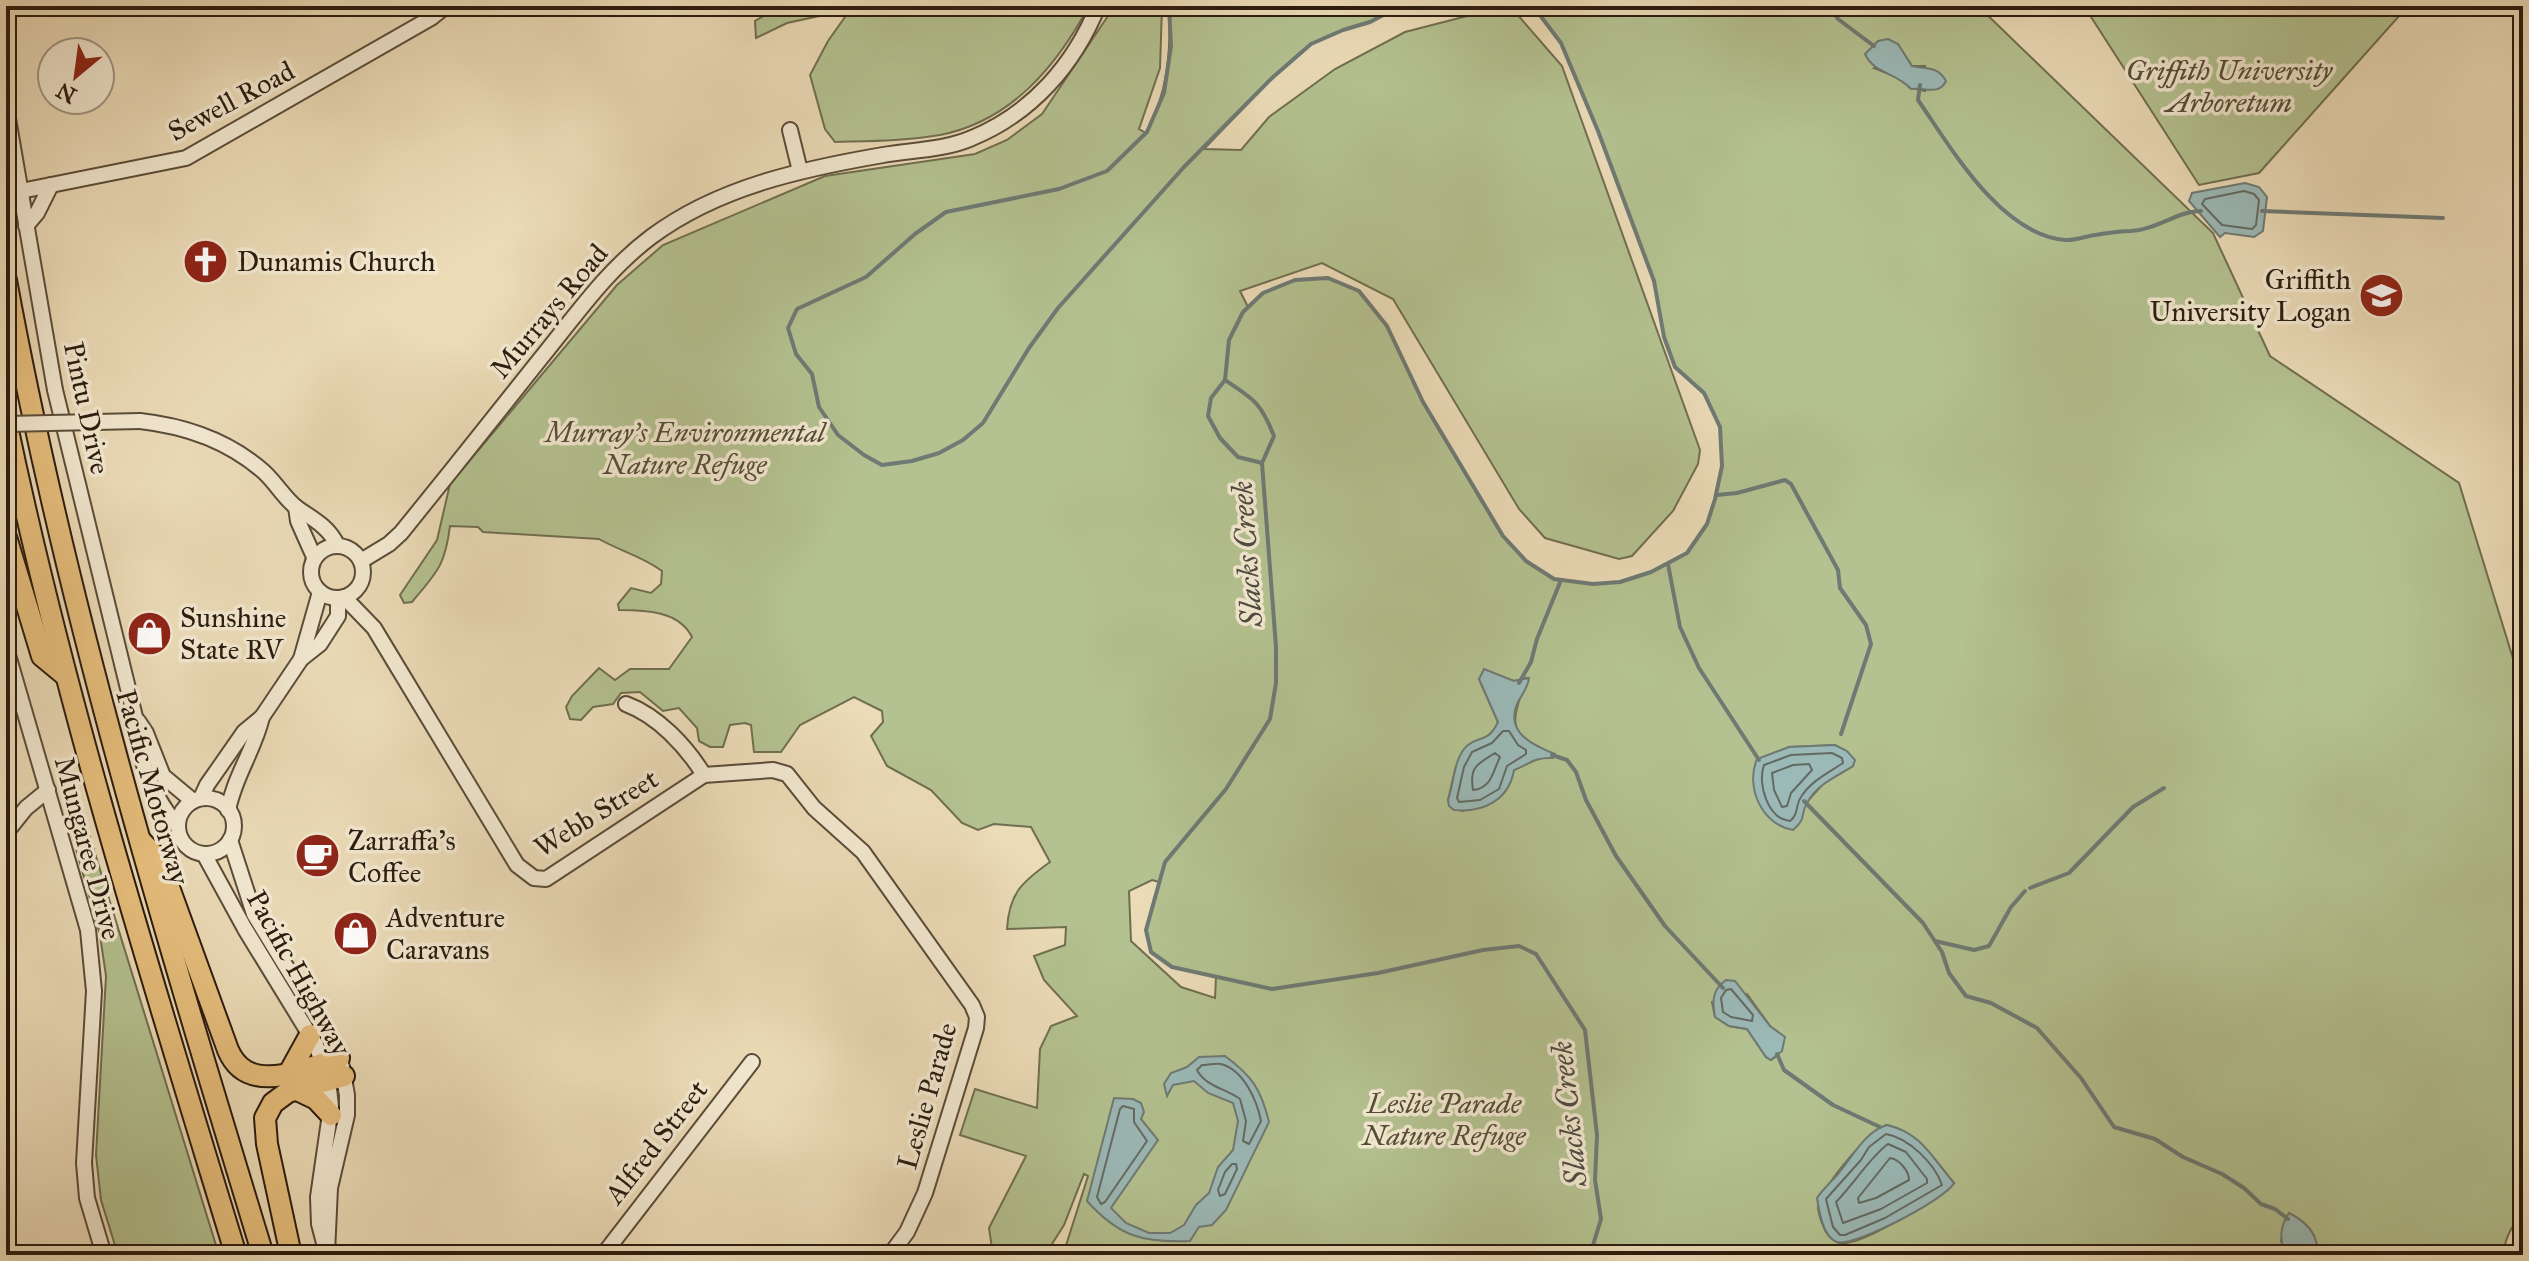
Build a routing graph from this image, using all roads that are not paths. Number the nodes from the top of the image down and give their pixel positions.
1 (446, 6) edge
2 (1098, 6) edge
3 (6, 107) edge
4 (790, 130) dead end
5 (800, 171) junction
6 (51, 185) junction
7 (21, 191) junction
8 (26, 226) junction
9 (6, 280) edge
10 (6, 423) edge
11 (296, 507) junction
12 (6, 537) edge
13 (337, 545) junction
14 (314, 557) junction
15 (361, 561) junction
16 (320, 592) junction
17 (341, 598) junction
18 (6, 648) edge
19 (301, 659) junction
20 (65, 675) junction
21 (626, 704) dead end
22 (135, 717) junction
23 (262, 717) junction
24 (704, 775) junction
25 (48, 790) junction
26 (197, 800) junction
27 (814, 808) joint
28 (228, 810) junction
29 (178, 826) junction
30 (6, 833) edge
31 (137, 836) junction
32 (230, 840) junction
33 (204, 854) junction
34 (310, 1035) junction
35 (752, 1062) dead end
36 (334, 1069) junction
37 (292, 1081) junction
38 (331, 1115) junction
39 (327, 1254) edge
40 (104, 1255) edge
41 (236, 1255) edge
42 (263, 1255) edge
43 (291, 1255) edge
44 (603, 1255) edge
45 (890, 1255) edge

1 - 6 street, Sewell Road
2 - 5 street, Murrays Road
3 - 7 street, Pintu Drive
4 - 5 street
5 - 15 street, Murrays Road
6 - 7 street, Sewell Road
6 - 8 street
7 - 8 street, Pintu Drive
8 - 22 street, Pintu Drive
9 - 31 highway, Pacific Motorway
10 - 11 street, bridge
10 - 20 highway, Pacific Motorway
11 - 13 street
11 - 14 street
12 - 20 highway
13 - 14 street
13 - 15 street
14 - 16 street
15 - 17 street
16 - 17 street
16 - 19 street
17 - 19 street
17 - 24 street, Webb Street
18 - 25 street, Mungaree Drive
19 - 23 street
20 - 41 highway, Pacific Motorway
21 - 24 street
22 - 26 street, Pintu Drive
22 - 29 street, Pintu Drive
23 - 26 street
23 - 28 street
24 - 27 street, Webb Street
25 - 30 street
25 - 40 street, Mungaree Drive
26 - 28 street
26 - 29 street
27 - 45 street, Leslie Parade
28 - 32 street
29 - 33 street
31 - 37 highway
31 - 42 highway, Pacific Motorway
32 - 33 street
32 - 36 street, Pacific Highway
33 - 34 street, Pacific Highway
34 - 36 street, Pacific Highway
34 - 37 highway
35 - 44 street, Alfred Street
36 - 37 highway
36 - 38 street, Pacific Highway
36 - 39 street, Pacific Highway
37 - 38 highway
37 - 43 highway
38 - 39 street, Pacific Highway

